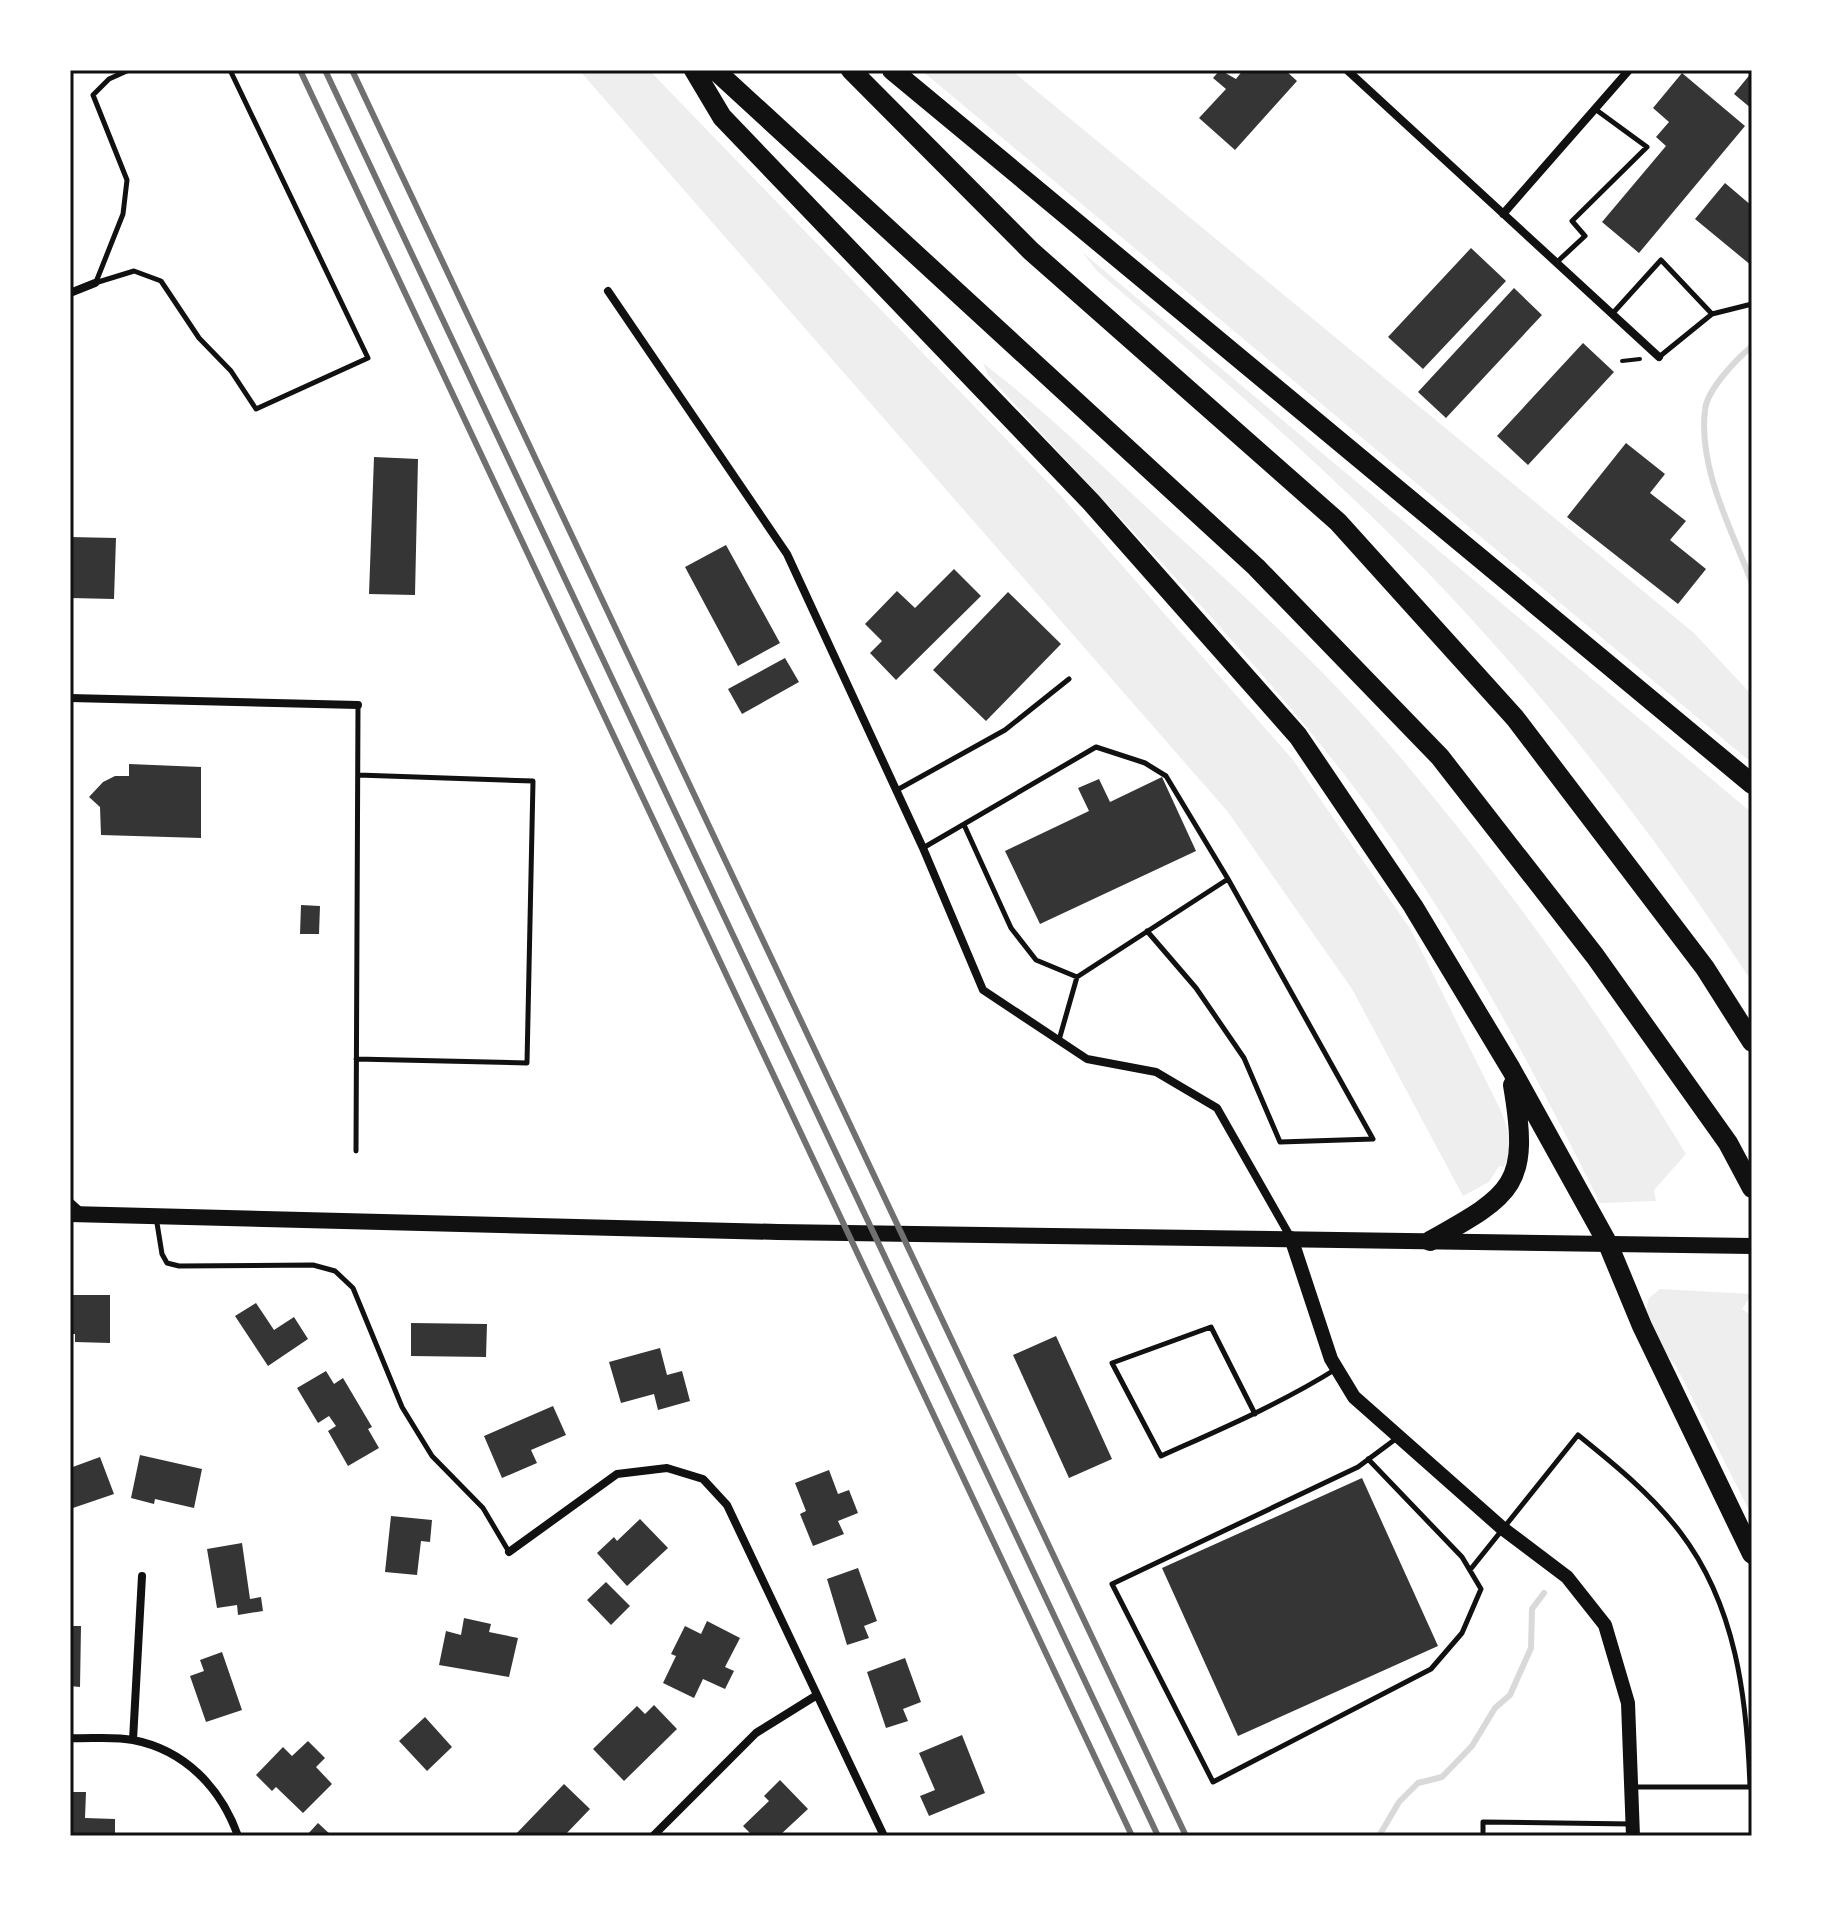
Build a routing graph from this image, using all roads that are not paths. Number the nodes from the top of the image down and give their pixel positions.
1 (129, 70) edge
2 (230, 70) edge
3 (694, 70) edge
4 (715, 70) edge
5 (851, 70) edge
6 (892, 70) edge
7 (1347, 70) edge
8 (1629, 70) edge
9 (1595, 109) junction
10 (1503, 214) junction
11 (1557, 263) junction
12 (95, 283) junction
13 (608, 291) dead end
14 (70, 293) edge
15 (1752, 304) edge
16 (1612, 314) junction
17 (1711, 315) junction
18 (1659, 357) joint
19 (1069, 679) dead end
20 (70, 698) edge
21 (358, 705) joint
22 (358, 775) junction
23 (1752, 784) edge
24 (897, 790) junction
25 (965, 827) junction
26 (923, 848) junction
27 (1228, 879) junction
28 (1147, 931) junction
29 (1077, 977) junction
30 (1059, 1041) junction
31 (1752, 1042) edge
32 (356, 1059) junction
33 (1511, 1069) junction
34 (356, 1151) dead end
35 (1752, 1188) edge
36 (70, 1200) edge
37 (78, 1214) edge
38 (156, 1216) junction
39 (1291, 1238) junction
40 (1430, 1241) junction
41 (1608, 1244) junction
42 (1752, 1246) edge
43 (1337, 1369) junction
44 (1255, 1414) junction
45 (1398, 1438) junction
46 (1368, 1459) junction
47 (1502, 1528) junction
48 (509, 1552) joint
49 (1752, 1554) edge
50 (1470, 1570) junction
51 (142, 1576) dead end
52 (817, 1695) junction
53 (70, 1738) edge
54 (133, 1740) junction
55 (1632, 1787) junction
56 (1633, 1830) edge
57 (238, 1836) edge
58 (653, 1836) edge
59 (884, 1836) edge
60 (1483, 1836) edge

1 - 12 lane
2 - 12 lane
3 - 33 highway
4 - 35 highway
5 - 31 highway
6 - 23 highway
7 - 10 street
8 - 9 street
9 - 10 street
9 - 11 lane
10 - 11 street
11 - 16 street
12 - 14 street
13 - 24 street
15 - 17 lane
16 - 17 lane
16 - 18 street
17 - 18 lane
19 - 24 lane
20 - 21 street
21 - 22 lane
22 - 32 lane
22 - 32 lane
24 - 26 street
25 - 26 lane
25 - 27 lane
25 - 29 lane
26 - 30 street
27 - 28 lane
27 - 28 lane
28 - 29 lane
29 - 30 lane
30 - 39 street
32 - 34 lane
33 - 40 highway
33 - 41 highway
36 - 37 lane
37 - 38 main road
38 - 39 main road
38 - 48 lane
39 - 40 main road
39 - 43 street
40 - 41 main road
41 - 42 main road
41 - 49 highway
43 - 44 lane
43 - 45 street
44 - 44 lane
45 - 46 lane
45 - 47 street
46 - 50 lane
46 - 50 lane
47 - 50 lane
47 - 55 street
47 - 55 lane
48 - 52 street
51 - 54 street
52 - 58 street
52 - 59 street
53 - 54 street
54 - 57 street
55 - 56 street
56 - 60 lane

